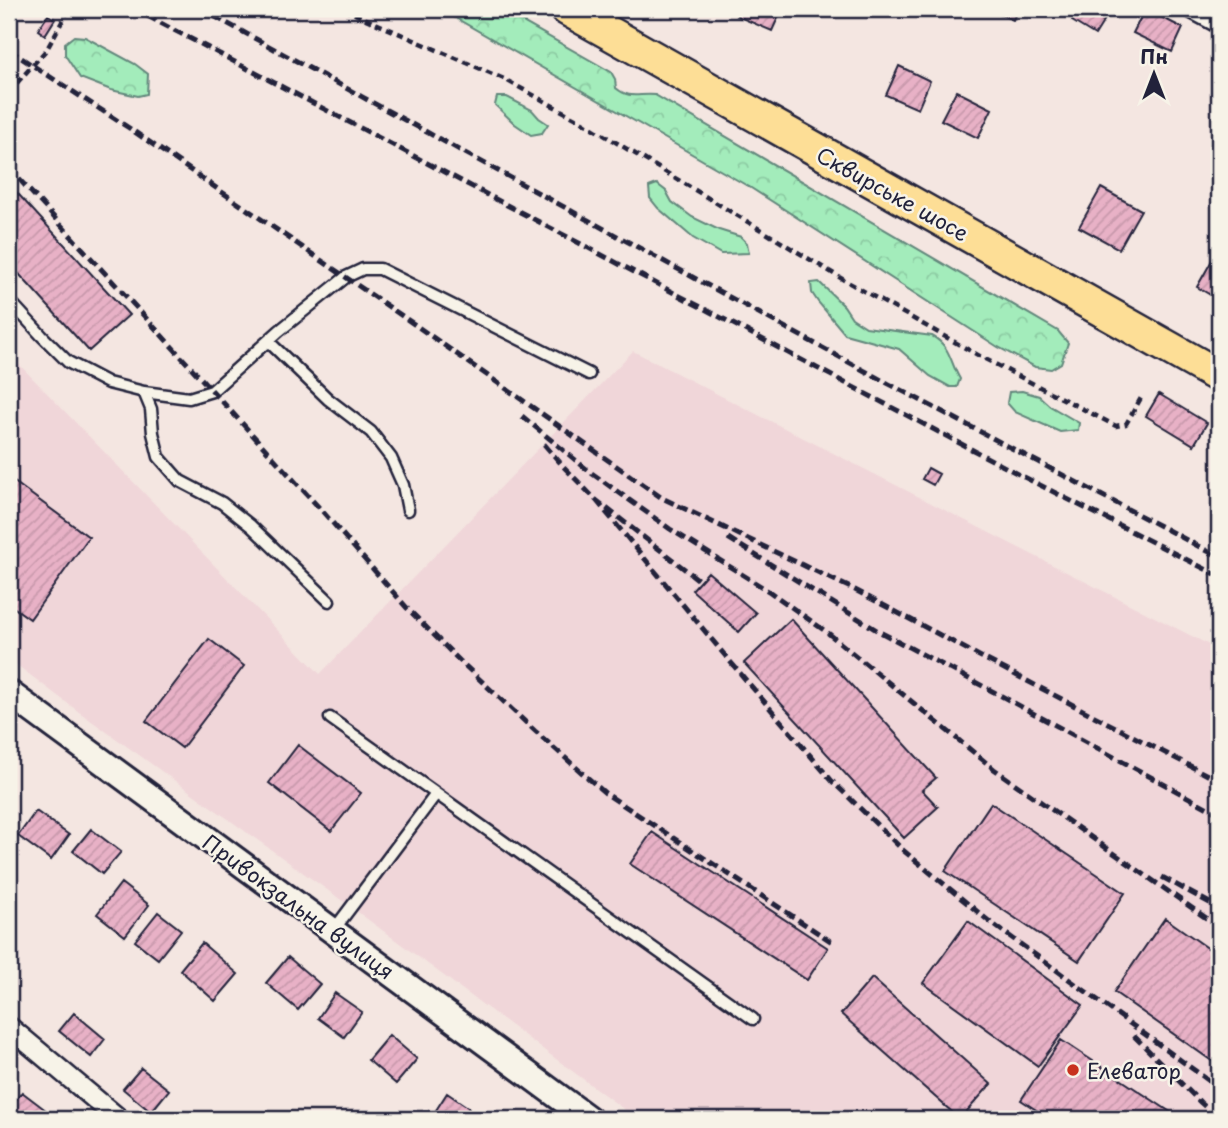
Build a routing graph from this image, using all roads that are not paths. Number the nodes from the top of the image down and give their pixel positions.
1 (567, 9) edge
2 (1193, 9) edge
3 (1219, 23) edge
4 (9, 299) edge
5 (268, 341) junction
6 (589, 374) dead end
7 (1219, 376) edge
8 (144, 393) junction
9 (408, 510) dead end
10 (329, 601) dead end
11 (9, 693) edge
12 (330, 719) dead end
13 (436, 794) junction
14 (333, 931) junction
15 (753, 1019) dead end
16 (9, 1027) edge
17 (119, 1119) edge
18 (589, 1119) edge

1 - 7 main road, Сквирське шосе
2 - 3 street
4 - 8 lane
5 - 6 lane
5 - 8 lane
5 - 9 lane
8 - 10 lane
11 - 14 street, Привокзальна вулиця
12 - 13 lane
13 - 14 lane
13 - 15 lane
14 - 18 street, Привокзальна вулиця
16 - 17 street

